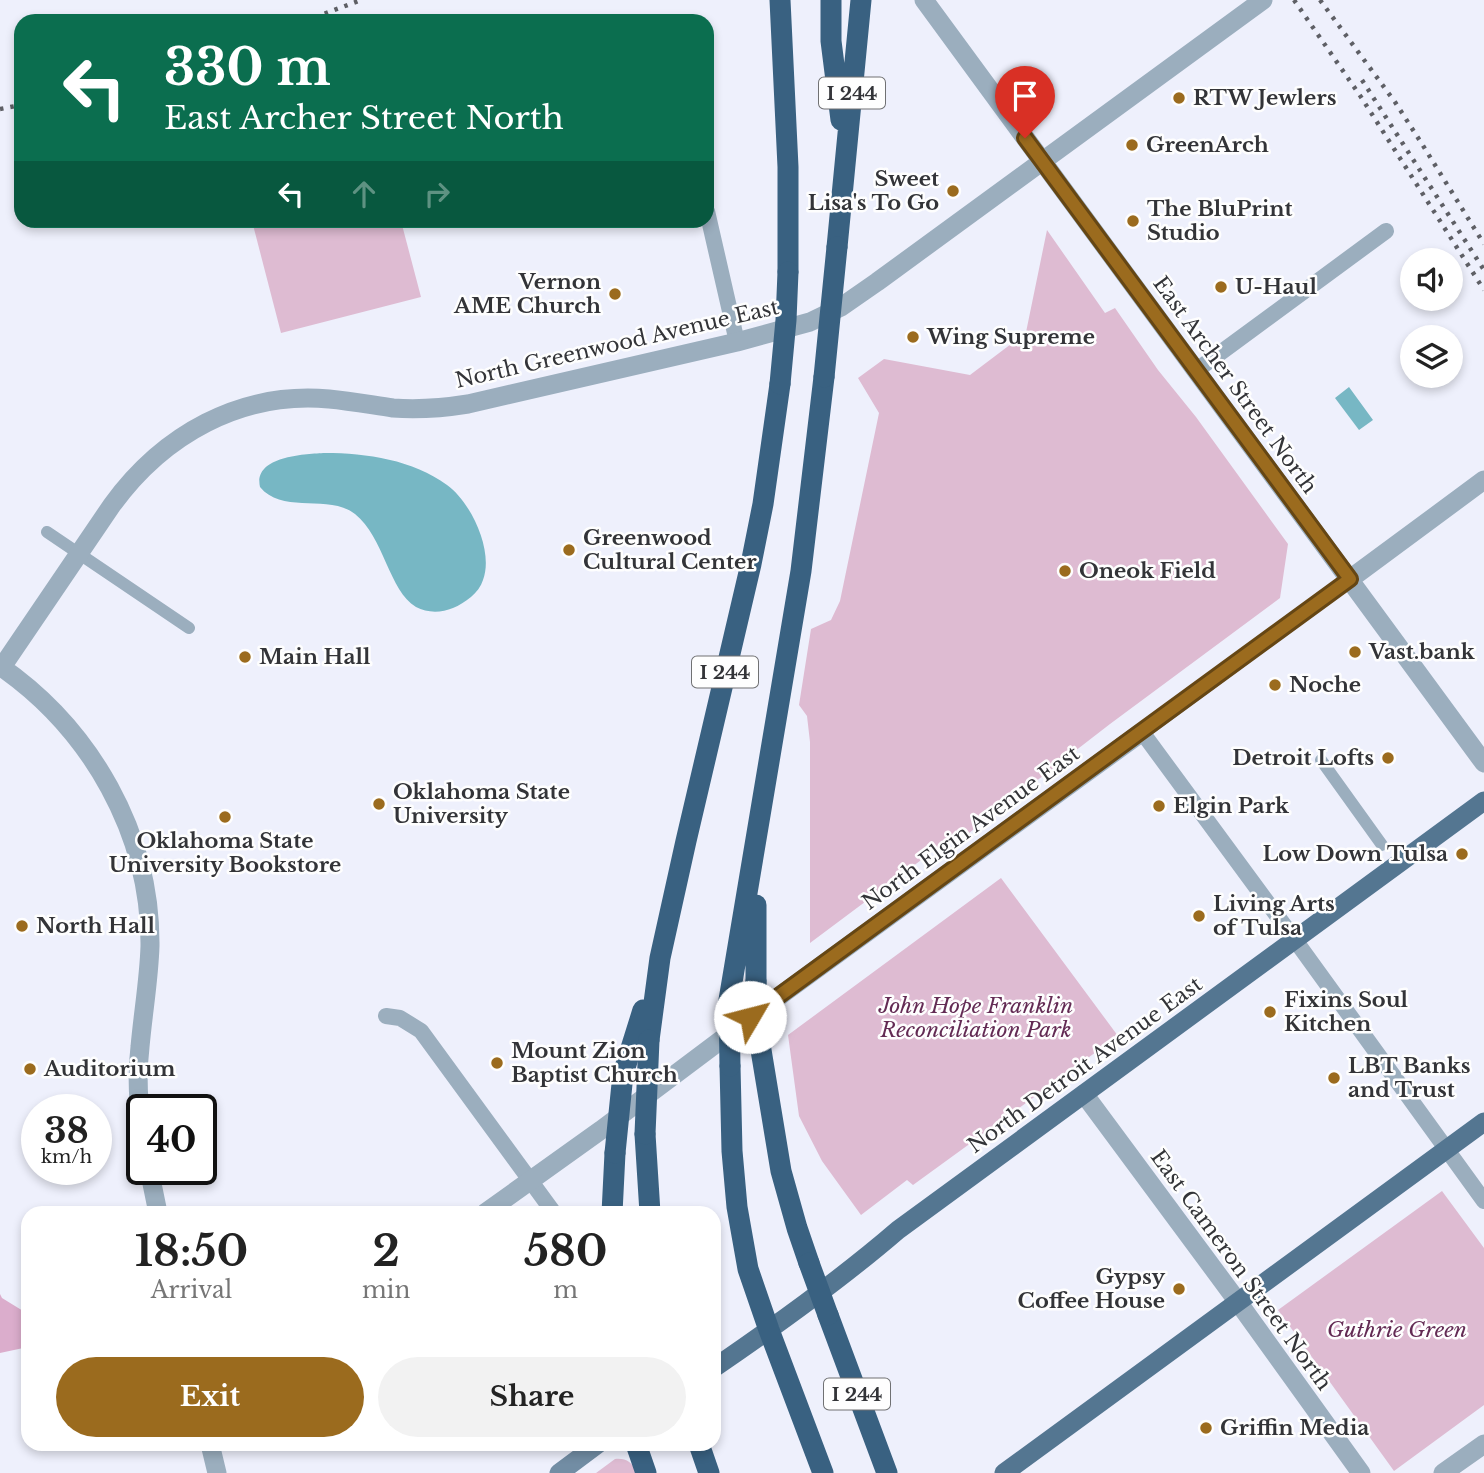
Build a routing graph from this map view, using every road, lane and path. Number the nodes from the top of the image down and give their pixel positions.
1 (780, 0) edge
2 (831, 0) edge
3 (861, 0) edge
4 (924, 0) edge
5 (1263, 0) edge
6 (846, 157) junction
7 (1042, 161) junction
8 (711, 228) edge
9 (1386, 231) dead end
10 (737, 342) junction
11 (1197, 370) junction
12 (1484, 480) edge
13 (47, 532) dead end
14 (79, 554) junction
15 (1350, 579) junction
16 (189, 628) dead end
17 (1, 666) edge
18 (774, 729) junction
19 (1142, 732) junction
20 (1321, 760) dead end
21 (1484, 763) edge
22 (1484, 801) edge
23 (1382, 845) dead end
24 (1295, 940) junction
25 (660, 958) junction
26 (386, 1016) dead end
27 (140, 1094) edge
28 (1084, 1094) junction
29 (1484, 1122) edge
30 (1447, 1150) junction
31 (530, 1180) junction
32 (152, 1185) edge
33 (1484, 1201) edge
34 (157, 1206) edge
35 (495, 1206) edge
36 (549, 1206) edge
37 (612, 1206) edge
38 (650, 1206) edge
39 (1238, 1303) junction
40 (769, 1330) junction
41 (721, 1363) edge
42 (1484, 1444) edge
43 (212, 1451) edge
44 (589, 1451) edge
45 (638, 1451) edge
46 (701, 1451) edge
47 (217, 1473) edge
48 (559, 1473) edge
49 (646, 1473) edge
50 (709, 1473) edge
51 (823, 1473) edge
52 (887, 1473) edge
53 (1003, 1473) edge
54 (1361, 1473) edge
55 (1443, 1473) edge

1 - 25 highway, I 244, bridge
2 - 6 highway
3 - 6 highway, I 244
4 - 7 street, East Archer Street North
5 - 7 street, North Greenwood Avenue East
6 - 18 highway, I 244, bridge
7 - 10 street, North Greenwood Avenue East
7 - 11 street, East Archer Street North
8 - 10 street
9 - 11 street
10 - 14 street, North Greenwood Avenue East
11 - 15 street, East Archer Street North
12 - 15 street, North Elgin Avenue East
13 - 14 street
14 - 16 street
14 - 17 street, North Greenwood Avenue East
15 - 19 street, North Elgin Avenue East
15 - 21 street, East Archer Street North
17 - 27 street
18 - 40 highway, bridge
18 - 52 highway, I 244, bridge
19 - 24 street
19 - 31 street, North Elgin Avenue East
20 - 23 street
22 - 24 main road, North Detroit Avenue East
24 - 28 main road, North Detroit Avenue East
24 - 30 street
25 - 37 highway, bridge
25 - 38 highway, I 244, bridge
26 - 31 street
28 - 39 street, East Cameron Street North
28 - 40 main road, North Detroit Avenue East
29 - 30 main road
30 - 33 street
30 - 39 main road
31 - 35 street, North Elgin Avenue East
31 - 36 street
32 - 34 street
39 - 53 main road
39 - 54 street, East Cameron Street North
40 - 41 main road, North Detroit Avenue East
40 - 51 highway
42 - 55 street
43 - 47 street
44 - 48 main road
45 - 49 highway
46 - 50 highway

